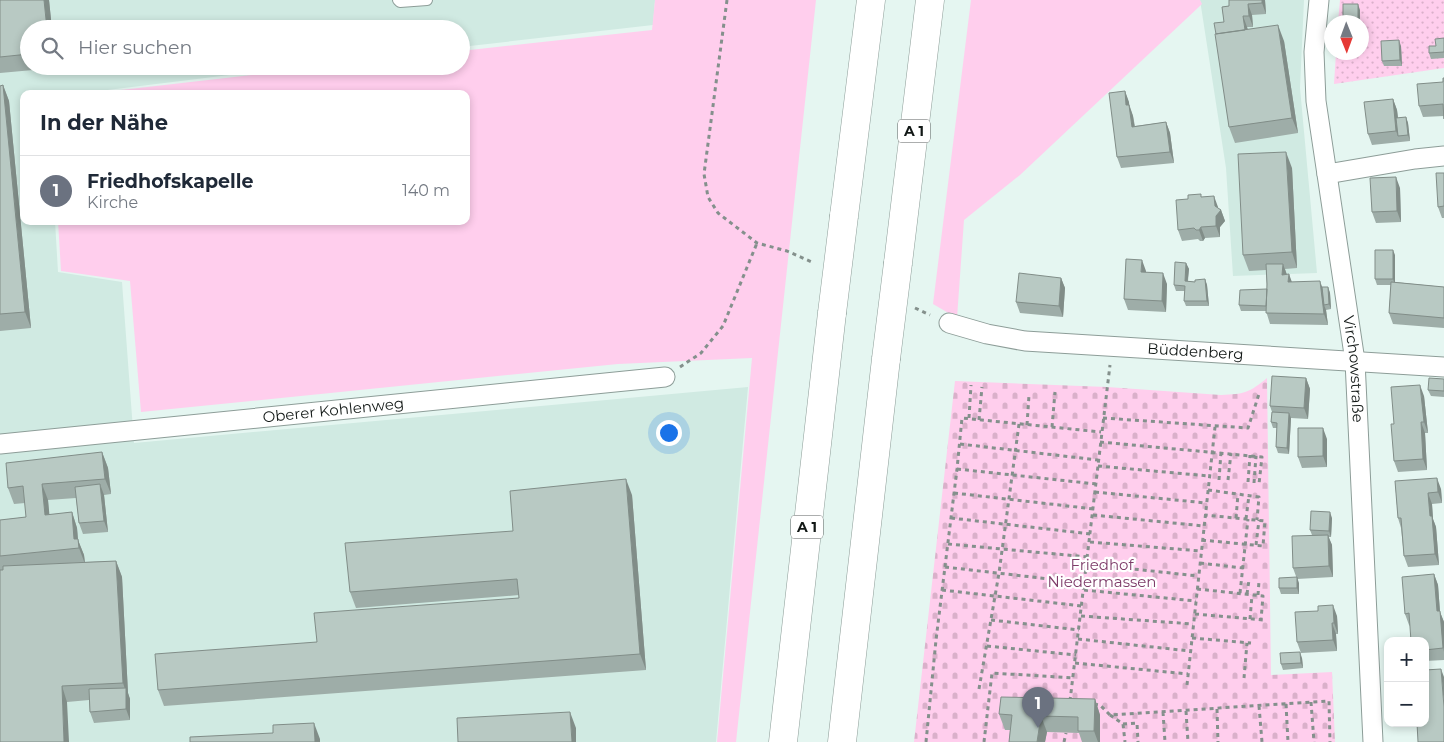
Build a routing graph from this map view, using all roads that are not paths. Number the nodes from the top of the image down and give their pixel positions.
1 (398, 0) edge
2 (426, 0) edge
3 (871, 0) edge
4 (930, 0) edge
5 (1319, 0) edge
6 (1444, 156) edge
7 (1326, 174) junction
8 (949, 323) dead end
9 (1355, 361) junction
10 (1444, 367) edge
11 (666, 377) road end
12 (0, 444) edge
13 (783, 742) edge
14 (842, 742) edge
15 (1374, 742) edge

1 - 2 lane
3 - 13 highway, A 1, bridge
4 - 14 highway, A 1, bridge
5 - 7 street, Virchowstraße
6 - 7 street
7 - 9 street, Virchowstraße
8 - 9 street, Büddenberg
9 - 10 street, Büddenberg
9 - 15 street, Virchowstraße
11 - 12 street, Oberer Kohlenweg

